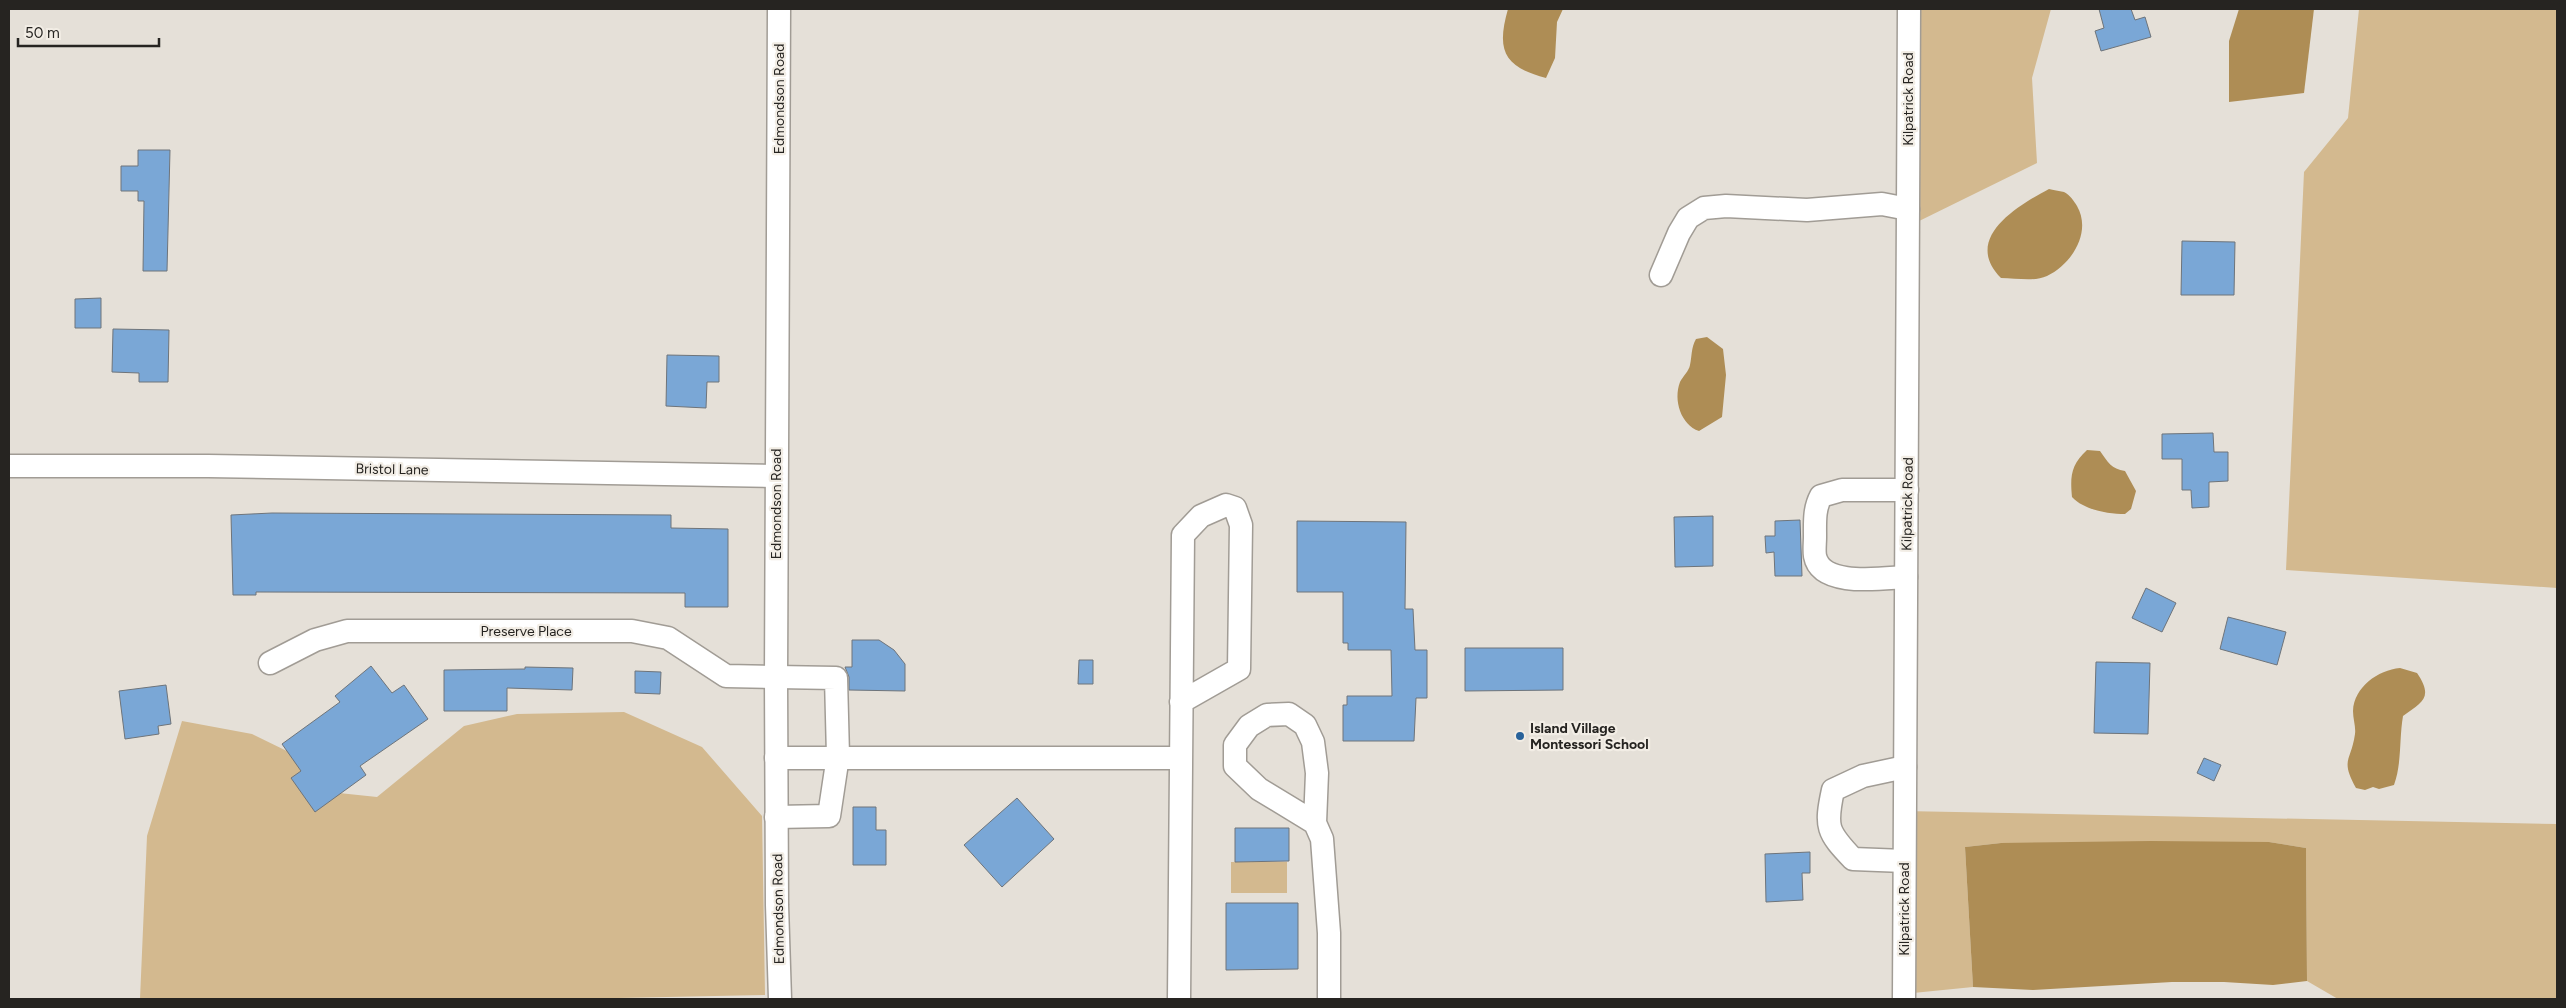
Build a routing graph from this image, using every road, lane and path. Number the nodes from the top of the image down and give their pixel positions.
1 (779, 9) edge
2 (1909, 9) edge
3 (1908, 209) junction
4 (1661, 275) dead end
5 (9, 466) edge
6 (776, 476) junction
7 (1907, 490) junction
8 (1906, 577) junction
9 (270, 663) dead end
10 (776, 678) junction
11 (1181, 702) junction
12 (838, 756) junction
13 (776, 758) junction
14 (1180, 758) junction
15 (1905, 767) junction
16 (776, 817) junction
17 (1315, 822) junction
18 (1904, 861) junction
19 (780, 999) edge
20 (1178, 999) edge
21 (1329, 999) edge
22 (1904, 999) edge

1 - 6 street, Edmondson Road
2 - 3 street, Kilpatrick Road
3 - 4 street
3 - 7 street, Kilpatrick Road
5 - 6 street, Bristol Lane
6 - 10 street, Edmondson Road
7 - 8 street, Kilpatrick Road
7 - 8 street
8 - 15 street, Kilpatrick Road
9 - 10 street, Preserve Place
10 - 12 street, Preserve Place
10 - 13 street, Edmondson Road
11 - 11 street
11 - 14 street
12 - 13 street
12 - 14 street
12 - 16 street
13 - 16 street, Edmondson Road
14 - 20 street
15 - 18 street, Kilpatrick Road
15 - 18 street
16 - 19 street, Edmondson Road
17 - 17 street
17 - 21 street
18 - 22 street, Kilpatrick Road

